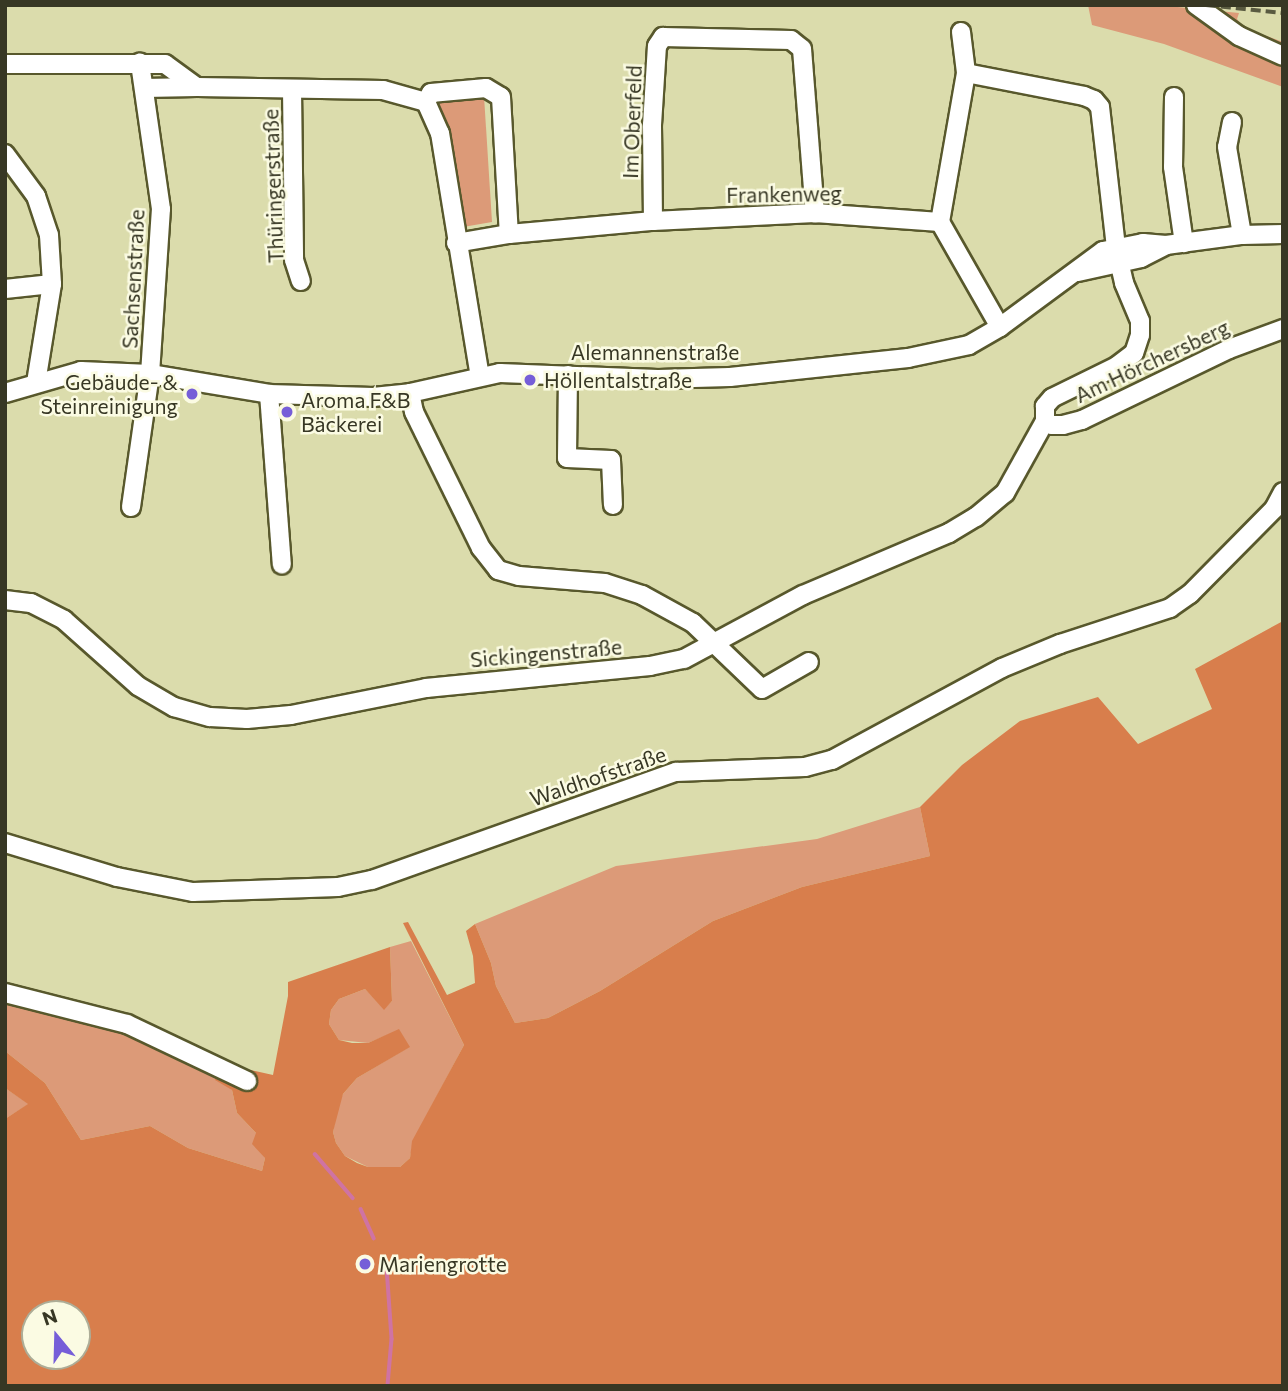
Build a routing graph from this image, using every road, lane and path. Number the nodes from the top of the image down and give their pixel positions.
1 (1196, 5) edge
2 (961, 32) dead end
3 (1283, 55) edge
4 (140, 63) junction
5 (5, 64) edge
6 (966, 73) junction
7 (197, 87) junction
8 (144, 88) junction
9 (292, 89) junction
10 (429, 97) junction
11 (1174, 97) dead end
12 (1232, 122) dead end
13 (5, 154) edge
14 (815, 213) junction
15 (653, 221) junction
16 (940, 222) junction
17 (509, 234) junction
18 (1283, 234) edge
19 (1242, 235) junction
20 (456, 243) junction
21 (1175, 244) junction
22 (1118, 255) junction
23 (301, 281) dead end
24 (52, 284) junction
25 (5, 289) edge
26 (1000, 327) junction
27 (1283, 329) edge
28 (150, 374) junction
29 (568, 375) junction
30 (480, 376) junction
31 (36, 383) junction
32 (5, 393) edge
33 (410, 393) junction
34 (268, 394) junction
35 (1045, 421) junction
36 (1283, 492) edge
37 (613, 505) dead end
38 (131, 507) dead end
39 (1278, 508) edge
40 (282, 565) dead end
41 (5, 600) edge
42 (714, 644) junction
43 (809, 662) dead end
44 (5, 843) edge
45 (5, 993) edge
46 (247, 1081) dead end

1 - 3 street
2 - 6 street
4 - 5 street
4 - 7 street
4 - 8 street, Sachsenstraße
6 - 16 street
6 - 22 street
7 - 8 street
7 - 9 street
8 - 28 street, Sachsenstraße
9 - 10 street
9 - 23 street, Thüringerstraße
10 - 17 street
10 - 20 street
11 - 21 street
12 - 19 street
13 - 24 street
14 - 15 street, Frankenweg
14 - 15 street, Im Oberfeld
14 - 16 street, Frankenweg
15 - 17 street, Frankenweg
16 - 26 street
17 - 20 street, Frankenweg
18 - 19 street, Alemannenstraße
19 - 21 street, Alemannenstraße
20 - 30 street
21 - 22 street, Alemannenstraße
22 - 26 street, Alemannenstraße
22 - 35 street, Am Hörchersberg
24 - 25 street
24 - 31 street
26 - 29 street, Alemannenstraße
27 - 35 street, Am Hörchersberg
28 - 31 street, Alemannenstraße
28 - 34 street, Alemannenstraße
28 - 38 street, Sachsenstraße
29 - 30 street, Alemannenstraße
29 - 37 street
30 - 33 street, Alemannenstraße
31 - 32 street, Alemannenstraße
33 - 34 street, Alemannenstraße
33 - 42 street
34 - 40 street
35 - 42 street, Sickingenstraße
36 - 39 street
39 - 44 street, Waldhofstraße
41 - 42 street, Sickingenstraße
42 - 43 street
45 - 46 street

